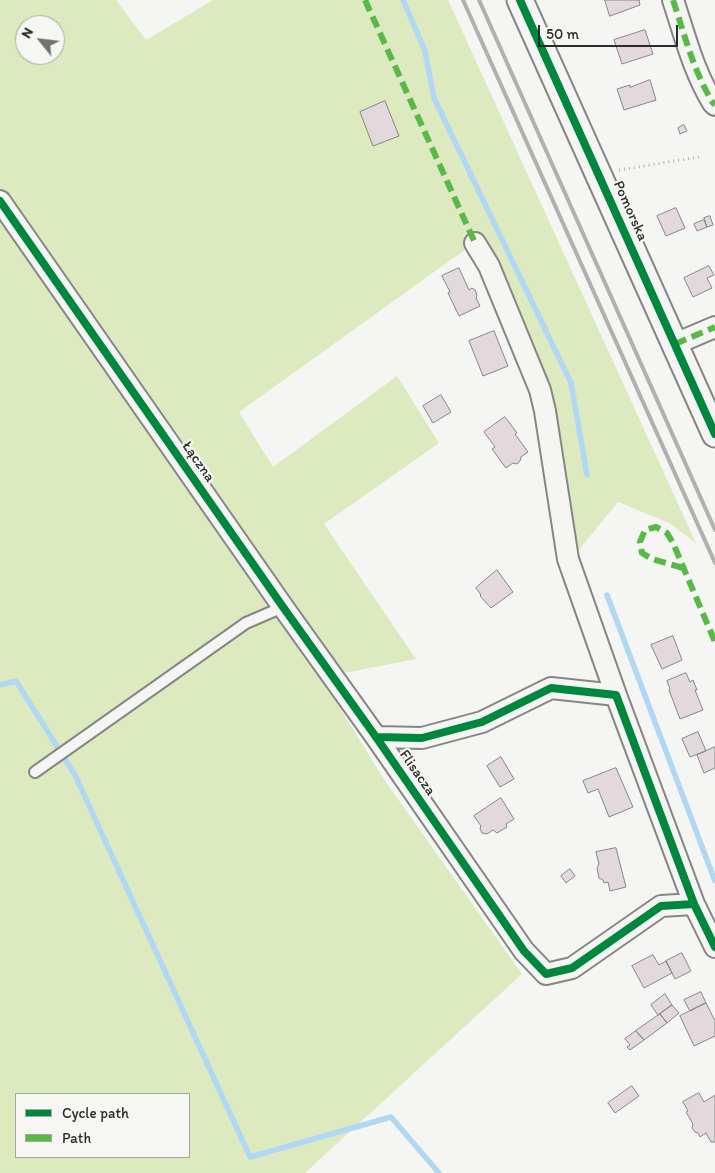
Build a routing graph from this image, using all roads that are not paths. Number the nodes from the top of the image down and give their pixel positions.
1 (520, 0) edge
2 (673, 0) edge
3 (715, 105) edge
4 (0, 201) edge
5 (475, 243) dead end
6 (715, 327) edge
7 (675, 344) junction
8 (715, 434) edge
9 (282, 607) junction
10 (616, 695) junction
11 (376, 737) junction
12 (35, 772) dead end
13 (694, 904) junction
14 (715, 947) edge

1 - 7 street, Pomorska
2 - 3 street
4 - 9 street, Łączna
5 - 10 street
6 - 7 street
7 - 8 street, Pomorska
9 - 11 street, Łączna
9 - 12 lane
10 - 11 street, Flisacza
10 - 13 street
11 - 13 street, Flisacza
13 - 14 street

